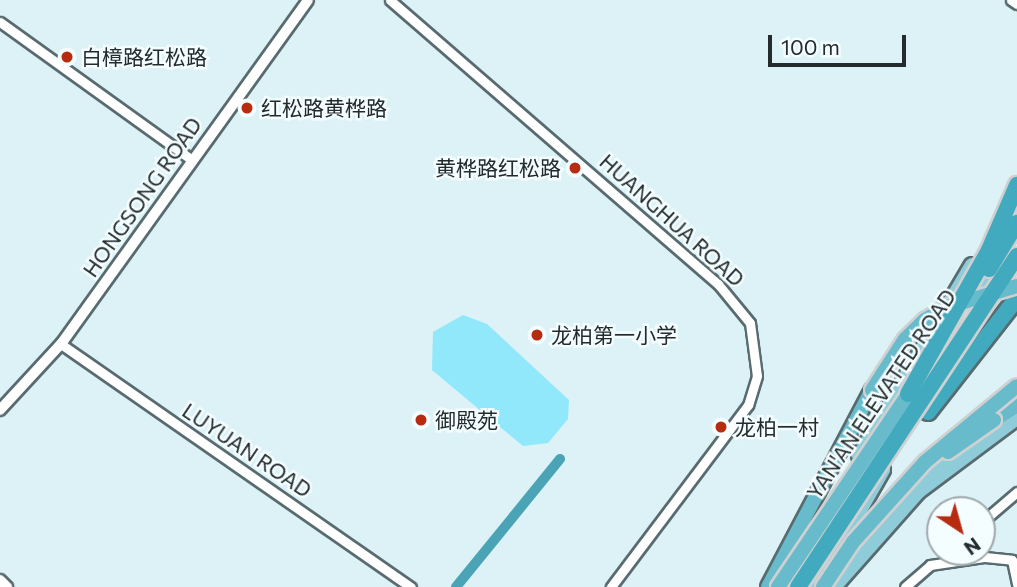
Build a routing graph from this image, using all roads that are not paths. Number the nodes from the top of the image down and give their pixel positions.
1 (308, 0) edge
2 (390, 0) edge
3 (1012, 0) edge
4 (1017, 4) edge
5 (0, 22) edge
6 (191, 159) junction
7 (1017, 187) edge
8 (1017, 223) edge
9 (1017, 231) edge
10 (1017, 257) edge
11 (1017, 286) edge
12 (1017, 298) edge
13 (1017, 305) edge
14 (61, 344) junction
15 (1017, 386) edge
16 (908, 394) junction
17 (1017, 403) edge
18 (0, 411) edge
19 (928, 412) junction
20 (1017, 418) edge
21 (1017, 492) edge
22 (888, 503) junction
23 (996, 510) edge
24 (854, 522) junction
25 (853, 546) junction
26 (996, 557) edge
27 (1014, 557) edge
28 (929, 566) edge
29 (0, 580) edge
30 (837, 583) edge
31 (1017, 584) edge
32 (7, 587) edge
33 (411, 587) edge
34 (611, 587) edge
35 (768, 587) edge
36 (779, 587) edge
37 (798, 587) edge
38 (819, 587) edge
39 (905, 587) edge

1 - 6 street, HONGSONG ROAD
2 - 34 street, HUANGHUA ROAD
3 - 4 street
5 - 6 street
6 - 14 street, HONGSONG ROAD
7 - 16 highway, bridge
7 - 36 main road
8 - 16 highway, YAN'AN ELEVATED ROAD, bridge
9 - 24 main road
10 - 37 highway, YAN'AN ELEVATED ROAD, bridge
11 - 35 highway, bridge
12 - 19 highway
13 - 19 highway
14 - 18 street, HONGSONG ROAD
14 - 33 street, LUYUAN ROAD
15 - 22 highway, bridge
16 - 36 highway, YAN'AN ELEVATED ROAD, bridge
17 - 22 highway, bridge
17 - 25 main road
19 - 37 highway, bridge
20 - 30 main road
21 - 23 street
22 - 38 highway, bridge
24 - 25 main road
24 - 38 main road
25 - 38 main road
26 - 27 street
27 - 31 street
28 - 39 street
29 - 32 street
30 - 38 main road

